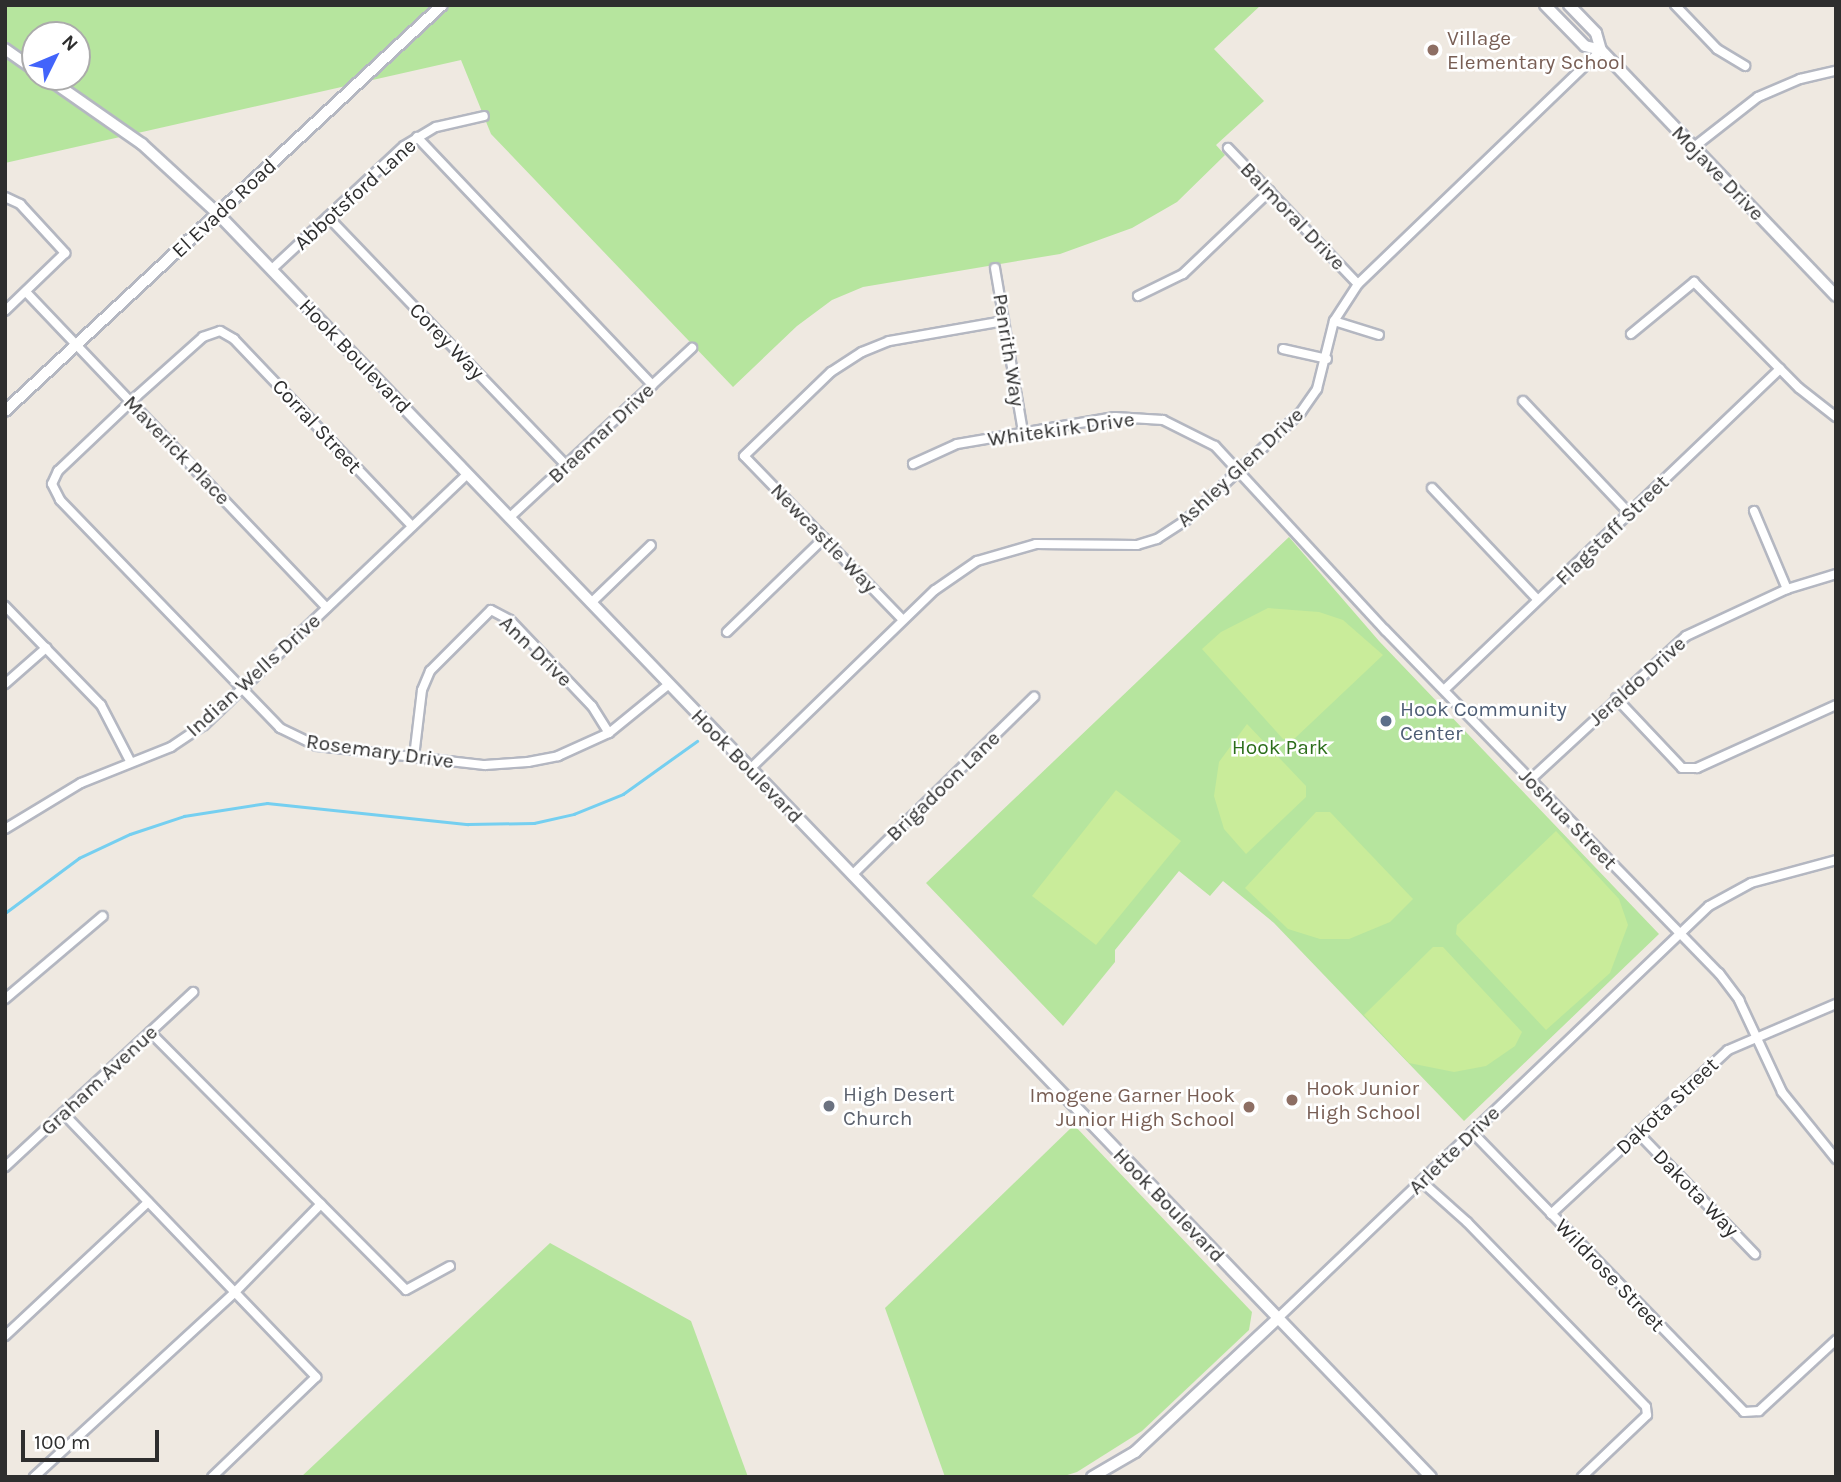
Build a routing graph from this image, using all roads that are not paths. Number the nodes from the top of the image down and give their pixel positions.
1 (442, 5) edge
2 (1545, 5) edge
3 (1569, 5) edge
4 (1676, 6) edge
5 (5, 49) edge
6 (1601, 50) junction
7 (21, 60) edge
8 (1745, 66) dead end
9 (1836, 71) edge
10 (66, 91) edge
11 (484, 116) dead end
12 (417, 137) junction
13 (1228, 148) dead end
14 (1694, 148) junction
15 (1270, 191) junction
16 (5, 197) edge
17 (218, 214) junction
18 (328, 217) junction
19 (995, 268) dead end
20 (272, 269) junction
21 (1358, 284) junction
22 (26, 292) junction
23 (1138, 296) dead end
24 (1836, 296) edge
25 (5, 311) edge
26 (1004, 321) junction
27 (1334, 321) junction
28 (1631, 334) dead end
29 (1379, 335) dead end
30 (76, 344) junction
31 (692, 348) dead end
32 (1283, 349) dead end
33 (1327, 359) junction
34 (1780, 369) junction
35 (652, 385) junction
36 (1524, 401) dead end
37 (131, 402) junction
38 (5, 411) edge
39 (1836, 416) edge
40 (1023, 432) junction
41 (913, 464) dead end
42 (566, 465) junction
43 (1238, 471) junction
44 (467, 474) junction
45 (1432, 488) dead end
46 (1754, 511) dead end
47 (1629, 513) junction
48 (509, 518) junction
49 (412, 526) junction
50 (824, 538) junction
51 (651, 545) dead end
52 (1836, 574) edge
53 (1787, 589) junction
54 (1538, 600) junction
55 (591, 603) junction
56 (5, 606) edge
57 (327, 608) junction
58 (903, 620) junction
59 (727, 632) dead end
60 (46, 648) junction
61 (5, 684) edge
62 (669, 684) junction
63 (242, 689) junction
64 (1444, 690) junction
65 (1034, 697) dead end
66 (1616, 698) junction
67 (1836, 705) edge
68 (609, 733) junction
69 (414, 757) junction
70 (130, 761) junction
71 (750, 769) junction
72 (1530, 780) junction
73 (5, 829) edge
74 (1836, 860) edge
75 (852, 875) junction
76 (103, 916) dead end
77 (1678, 934) junction
78 (193, 992) dead end
79 (5, 999) edge
80 (1836, 1004) edge
81 (150, 1032) junction
82 (1756, 1037) junction
83 (63, 1113) junction
84 (1472, 1132) junction
85 (1637, 1132) junction
86 (1836, 1159) edge
87 (5, 1167) edge
88 (1422, 1182) junction
89 (148, 1202) junction
90 (321, 1204) junction
91 (1551, 1214) junction
92 (1755, 1254) dead end
93 (450, 1266) dead end
94 (234, 1292) junction
95 (1278, 1318) junction
96 (5, 1336) edge
97 (1836, 1340) edge
98 (34, 1477) edge
99 (212, 1477) edge
100 (1092, 1477) edge
101 (1431, 1477) edge
102 (1582, 1477) edge

1 - 17 main road, El Evado Road
2 - 6 main road, Mojave Drive
3 - 6 main road, Mojave Drive
4 - 8 street
5 - 7 street
6 - 14 main road, Mojave Drive
6 - 21 street, Ashley Glen Drive
9 - 14 street
10 - 17 street, Hook Boulevard
11 - 12 street, Abbotsford Lane
12 - 18 street, Abbotsford Lane
12 - 35 street
13 - 15 street, Balmoral Drive
14 - 24 main road, Mojave Drive
15 - 21 street, Balmoral Drive
15 - 23 street
16 - 22 street
17 - 20 main road, Hook Boulevard
17 - 30 main road, El Evado Road
18 - 20 street, Abbotsford Lane
18 - 42 street, Corey Way
19 - 26 street, Penrith Way
20 - 44 main road, Hook Boulevard
21 - 27 street, Ashley Glen Drive
22 - 25 street
22 - 30 street, Maverick Place
26 - 40 street, Penrith Way
26 - 50 street, Newcastle Way
27 - 29 street
27 - 33 street, Ashley Glen Drive
28 - 34 street
30 - 37 street, Maverick Place
30 - 38 main road, El Evado Road
31 - 35 street, Braemar Drive
32 - 33 street
33 - 43 street, Ashley Glen Drive
34 - 39 street
34 - 47 street, Flagstaff Street
35 - 42 street, Braemar Drive
36 - 47 street
37 - 49 street, Corral Street
37 - 57 street, Maverick Place
37 - 63 street, Rosemary Drive
40 - 41 street, Whitekirk Drive
40 - 43 street, Whitekirk Drive
42 - 48 street, Braemar Drive
43 - 58 street, Ashley Glen Drive
43 - 64 street, Joshua Street
44 - 48 main road, Hook Boulevard
44 - 49 street, Indian Wells Drive
45 - 54 street
46 - 53 street
47 - 54 street, Flagstaff Street
48 - 55 main road, Hook Boulevard
49 - 57 street, Indian Wells Drive
50 - 58 street, Newcastle Way
50 - 59 street
51 - 55 street
52 - 53 street, Jeraldo Drive
53 - 66 street, Jeraldo Drive
54 - 64 street, Flagstaff Street
55 - 62 main road, Hook Boulevard
56 - 60 street
57 - 63 street, Indian Wells Drive
58 - 71 street, Ashley Glen Drive
60 - 61 street
60 - 70 street
62 - 68 street, Rosemary Drive
62 - 71 main road, Hook Boulevard
63 - 69 street, Rosemary Drive
63 - 70 street, Indian Wells Drive
64 - 72 street, Joshua Street
65 - 75 street, Brigadoon Lane
66 - 67 street
66 - 72 street, Jeraldo Drive
68 - 69 street, Rosemary Drive
68 - 69 street, Ann Drive
70 - 73 street, Indian Wells Drive
71 - 75 main road, Hook Boulevard
72 - 77 street, Joshua Street
74 - 77 street, Arlette Drive
75 - 95 main road, Hook Boulevard
76 - 79 street
77 - 82 street, Joshua Street
77 - 84 street, Arlette Drive
78 - 81 street, Graham Avenue
80 - 82 street, Dakota Street
81 - 83 street, Graham Avenue
81 - 90 street
82 - 85 street, Dakota Street
82 - 86 street, Joshua Street
83 - 87 street, Graham Avenue
83 - 89 street
84 - 88 street, Arlette Drive
84 - 91 street, Wildrose Street
85 - 91 street, Dakota Street
85 - 92 street, Dakota Way
88 - 95 street, Arlette Drive
88 - 102 street
89 - 94 street
89 - 96 street
90 - 93 street
90 - 94 street
91 - 97 street, Wildrose Street
94 - 98 street
94 - 99 street
95 - 100 street, Arlette Drive
95 - 101 main road, Hook Boulevard

